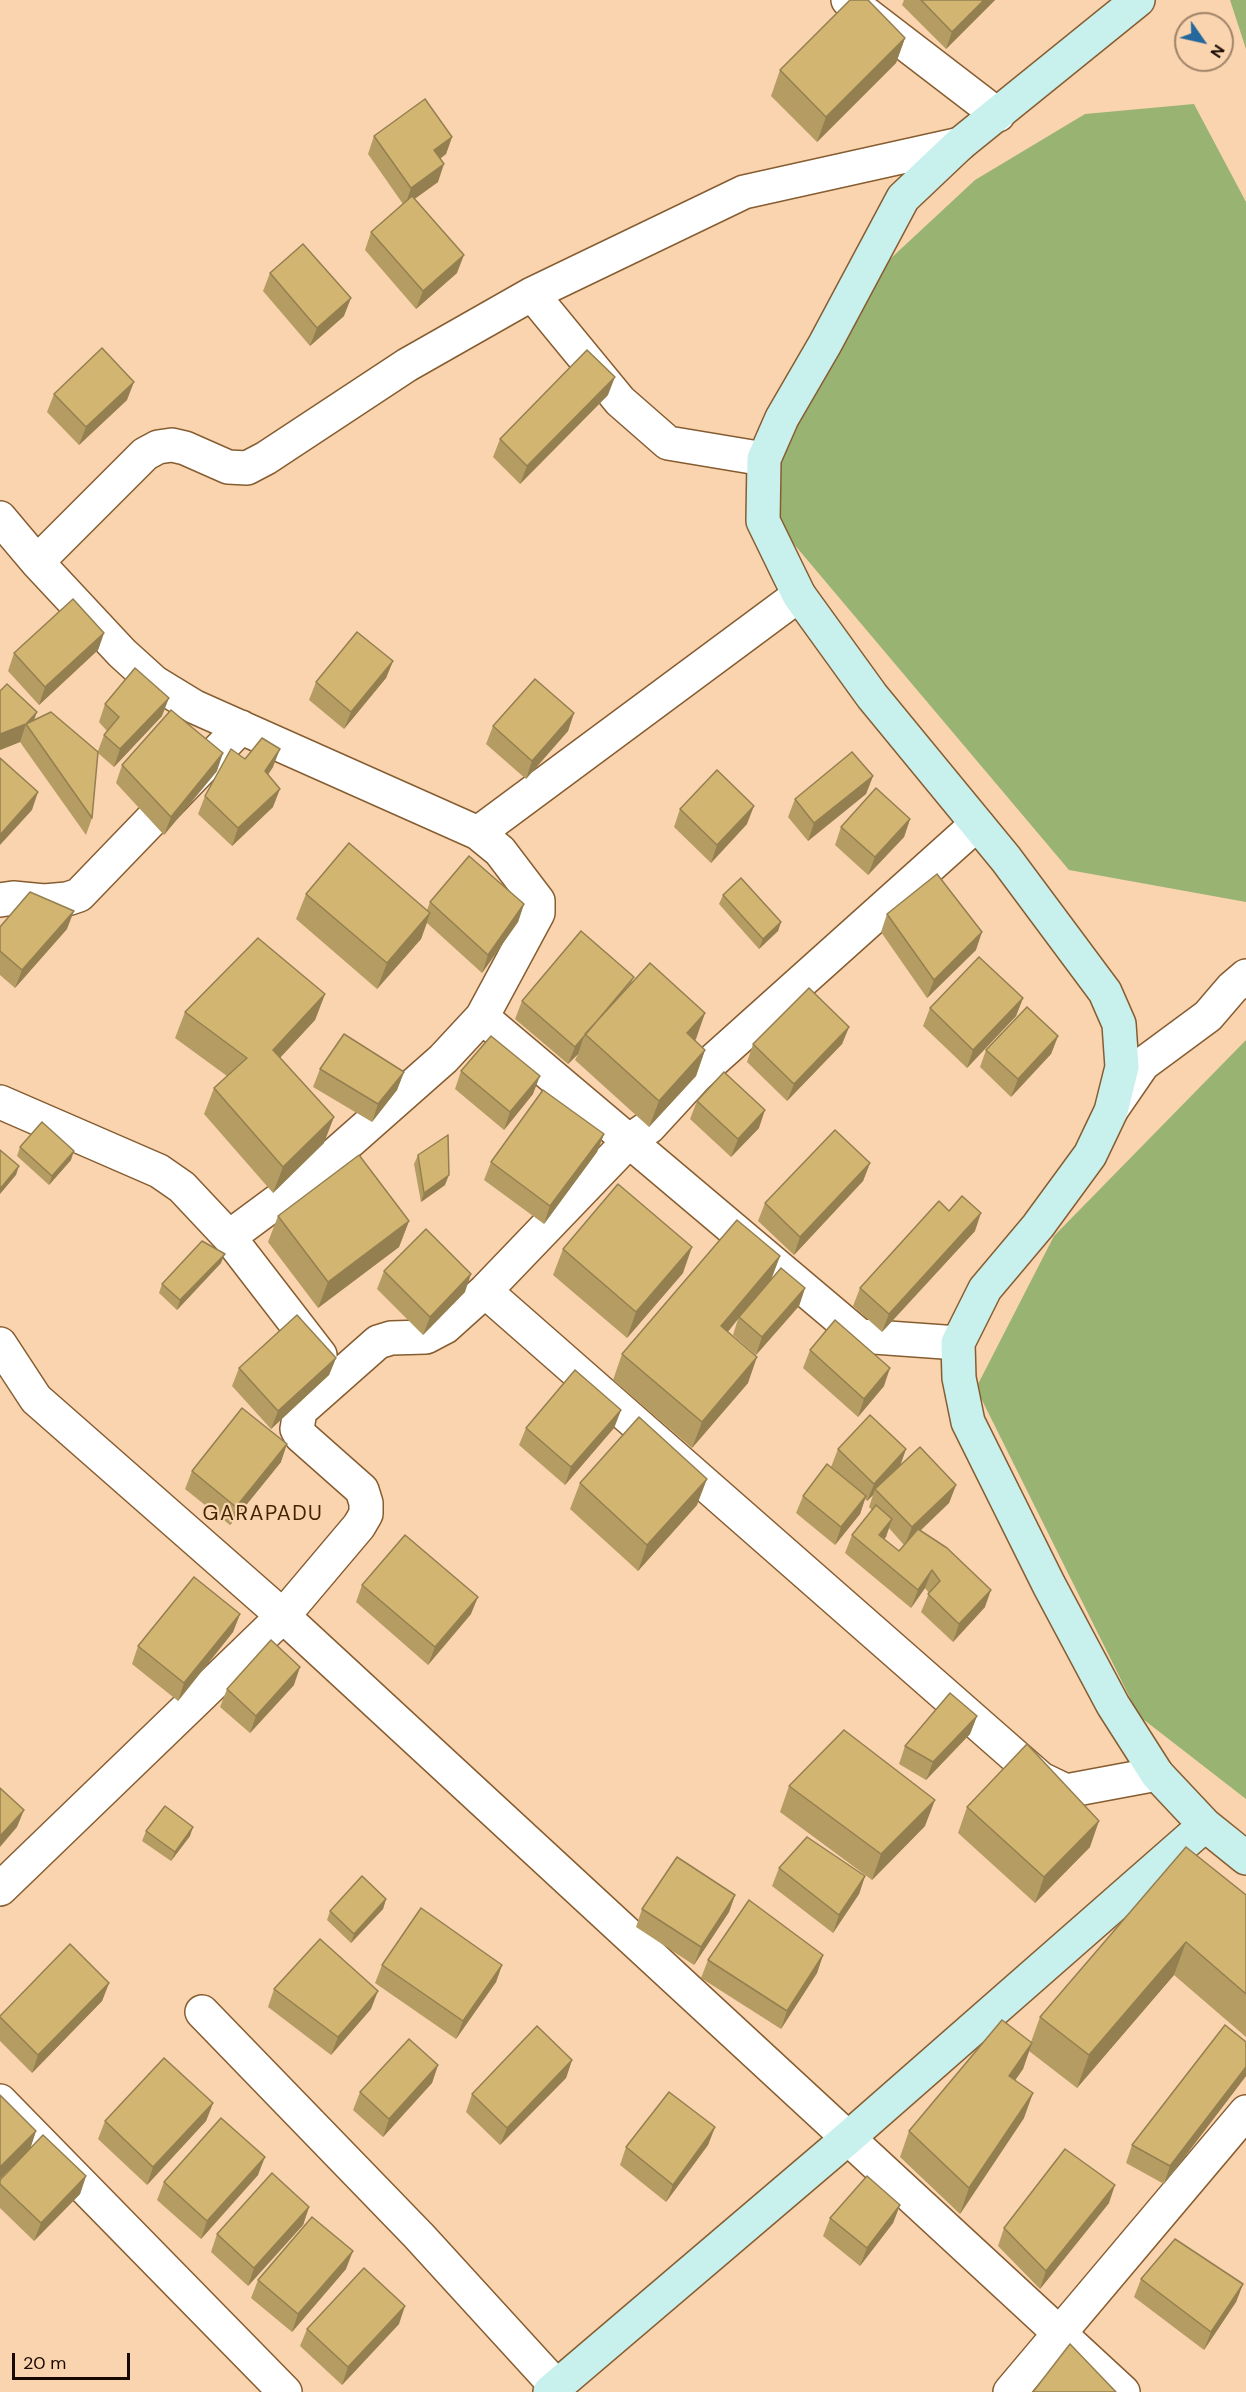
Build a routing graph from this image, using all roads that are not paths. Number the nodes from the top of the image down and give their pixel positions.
1 (848, 0) edge
2 (1138, 0) edge
3 (998, 115) junction
4 (960, 144) junction
5 (532, 294) junction
6 (764, 459) junction
7 (0, 518) edge
8 (37, 562) junction
9 (799, 595) junction
10 (241, 727) junction
11 (977, 824) junction
12 (478, 832) junction
13 (0, 900) edge
14 (1246, 976) edge
15 (482, 1017) junction
16 (0, 1102) edge
17 (1111, 1111) junction
18 (629, 1141) junction
19 (229, 1237) junction
20 (485, 1291) junction
21 (958, 1343) junction
22 (0, 1344) edge
23 (337, 1378) junction
24 (283, 1616) junction
25 (1157, 1774) junction
26 (1205, 1825) junction
27 (1246, 1858) edge
28 (0, 1889) edge
29 (202, 2012) dead end
30 (0, 2100) edge
31 (1246, 2112) edge
32 (847, 2139) junction
33 (1058, 2332) junction
34 (553, 2389) edge
35 (285, 2392) edge
36 (1010, 2392) edge
37 (1123, 2392) edge

1 - 3 street
2 - 3 main road
3 - 4 main road
4 - 5 street
4 - 6 main road
5 - 6 street
5 - 8 street
6 - 9 main road
7 - 8 street
8 - 10 street
9 - 11 main road
9 - 12 street
10 - 12 street
10 - 13 street
11 - 17 main road
11 - 18 street
12 - 15 street
14 - 17 street
15 - 18 street
15 - 19 street
16 - 19 street
17 - 21 main road
18 - 20 street
18 - 21 street
19 - 23 street
20 - 23 street
20 - 25 street
21 - 25 main road
22 - 24 street
23 - 24 street
24 - 28 street
24 - 32 street
25 - 26 main road
26 - 27 main road
26 - 32 main road
29 - 34 street
30 - 35 street
31 - 33 street
32 - 33 street
32 - 34 main road
33 - 36 street
33 - 37 street

